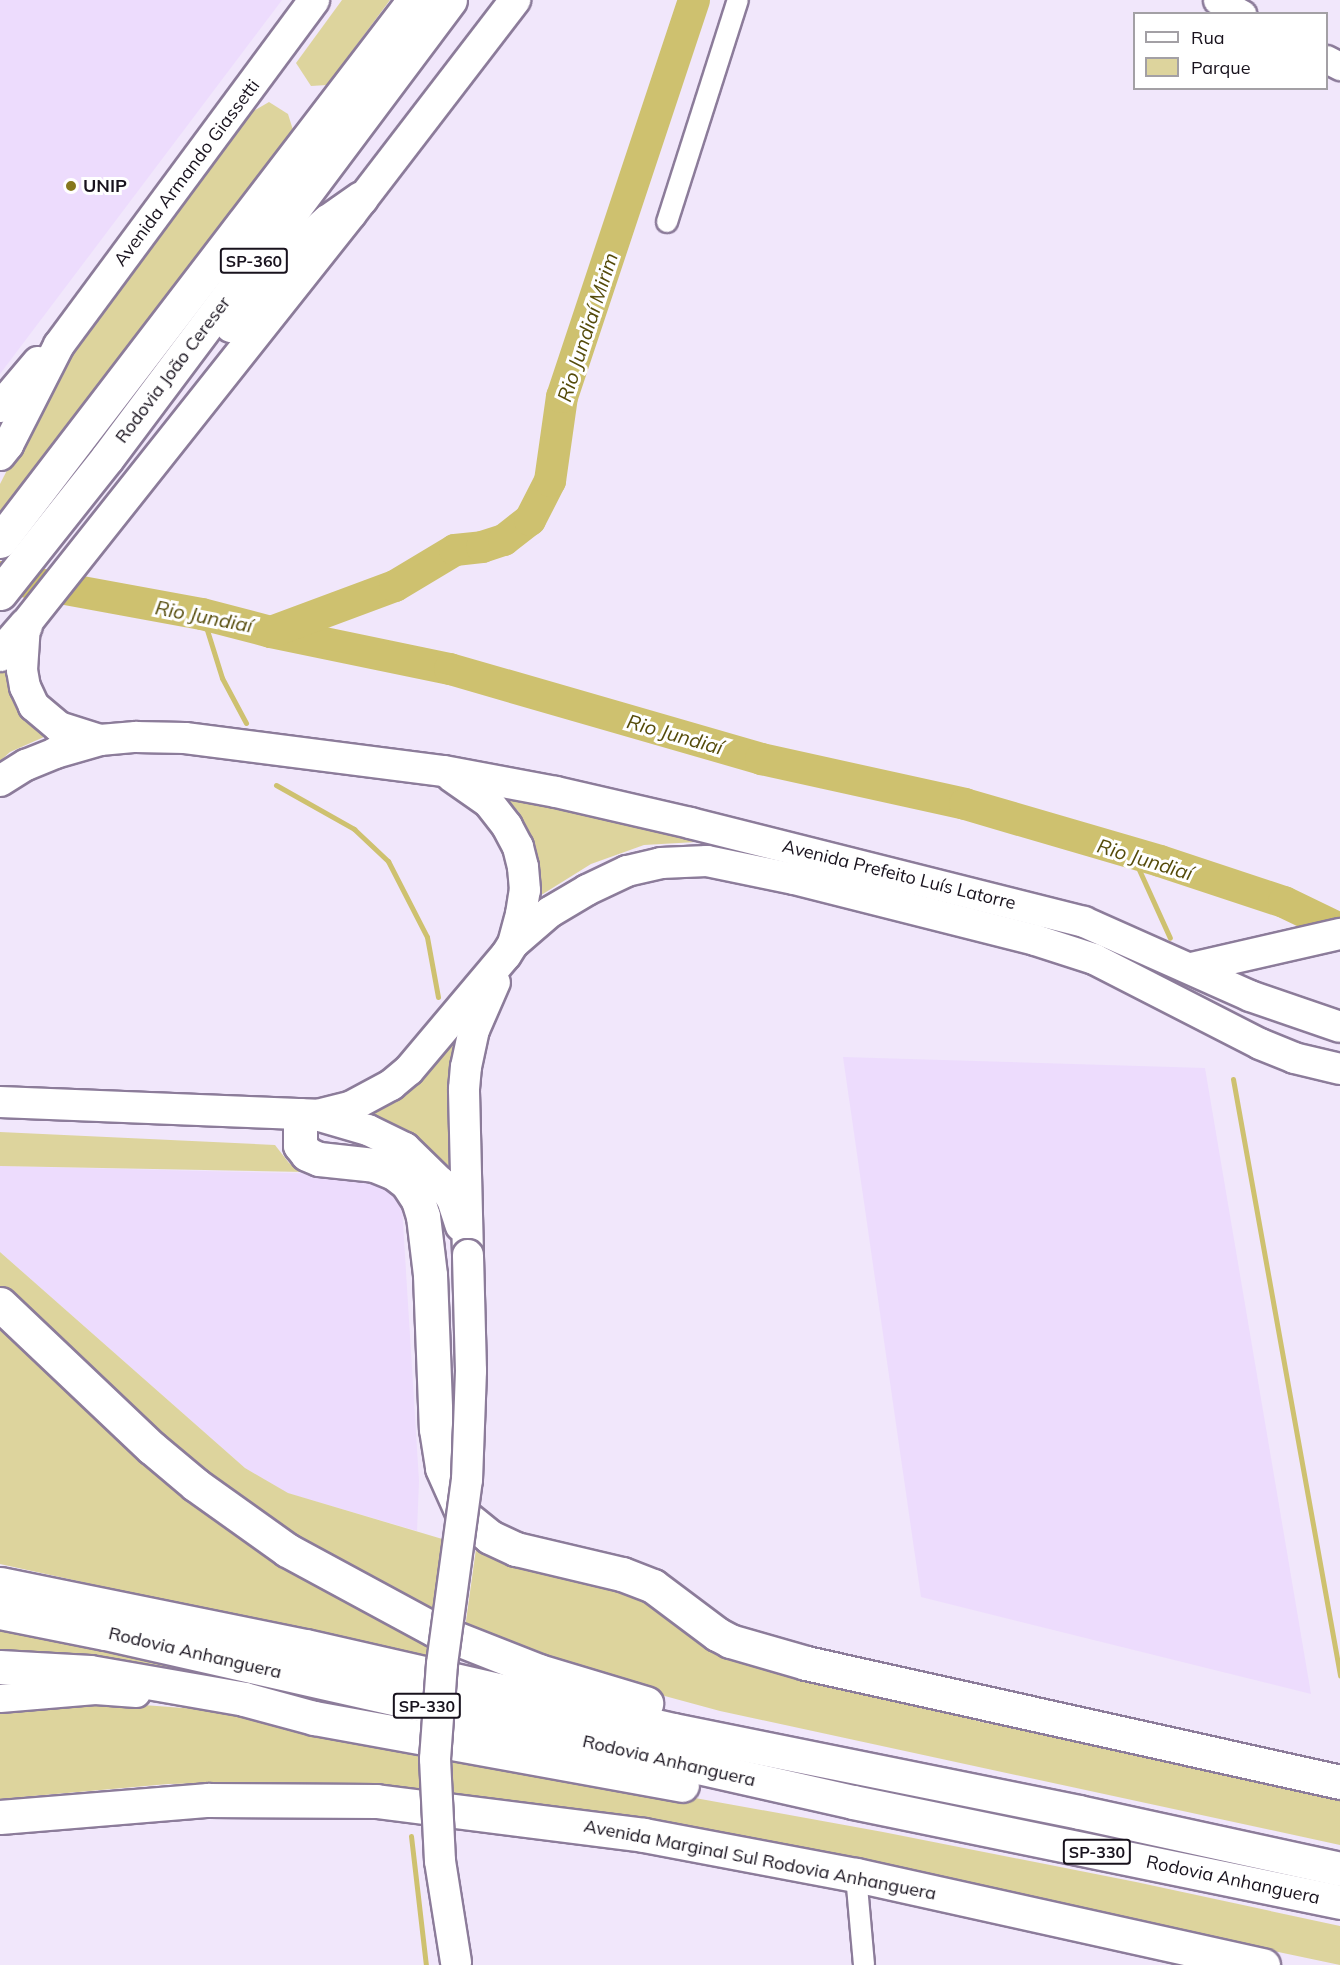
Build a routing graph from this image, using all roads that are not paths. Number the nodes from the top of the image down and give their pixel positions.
1 (314, 0) edge
2 (414, 0) edge
3 (450, 0) edge
4 (515, 0) edge
5 (738, 0) edge
6 (1217, 0) edge
7 (1238, 12) edge
8 (361, 198) junction
9 (667, 222) dead end
10 (58, 345) junction
11 (0, 407) edge
12 (0, 455) edge
13 (107, 458) junction
14 (0, 541) edge
15 (0, 593) edge
16 (25, 626) junction
17 (0, 654) edge
18 (100, 740) junction
19 (444, 771) junction
20 (0, 782) edge
21 (1340, 934) edge
22 (509, 950) junction
23 (1191, 968) junction
24 (1340, 1027) edge
25 (1340, 1069) edge
26 (2, 1101) edge
27 (309, 1115) junction
28 (468, 1255) junction
29 (6, 1312) edge
30 (0, 1584) edge
31 (0, 1612) edge
32 (0, 1667) edge
33 (0, 1698) edge
34 (244, 1699) junction
35 (855, 1766) junction
36 (1340, 1782) edge
37 (853, 1802) junction
38 (0, 1817) edge
39 (1340, 1869) edge
40 (856, 1875) junction
41 (1340, 1902) edge
42 (457, 1964) edge
43 (864, 1965) edge
44 (1263, 1965) edge

1 - 10 main road, Avenida Armando Giassetti
2 - 14 highway, Rodovia João Cereser / SP-360
3 - 13 highway, Rodovia João Cereser / SP-360
4 - 8 main road
5 - 9 street
6 - 7 main road
8 - 13 highway
8 - 16 main road
10 - 11 main road, Avenida Armando Giassetti
10 - 12 main road, Avenida Armando Giassetti
13 - 15 highway, Rodovia João Cereser / SP-360
16 - 17 highway
16 - 18 main road
18 - 19 main road, Avenida Prefeito Luís Latorre
18 - 20 main road
19 - 22 main road
19 - 23 main road, Avenida Prefeito Luís Latorre
21 - 23 main road
22 - 25 main road, Avenida Prefeito Luís Latorre
22 - 27 main road, Avenida Prefeito Luís Latorre
22 - 28 main road
23 - 24 main road, Avenida Prefeito Luís Latorre
26 - 27 main road
27 - 28 main road
27 - 36 highway
28 - 42 main road, bridge
29 - 35 highway
30 - 35 highway, Rodovia Anhanguera / SP-330
31 - 37 highway, Rodovia Anhanguera / SP-330
32 - 34 highway
33 - 34 main road
34 - 37 highway
35 - 39 highway, Rodovia Anhanguera / SP-330
37 - 41 highway, Rodovia Anhanguera / SP-330
38 - 40 highway, Avenida Marginal Sul Rodovia Anhanguera
40 - 43 street
40 - 44 highway, Avenida Marginal Sul Rodovia Anhanguera

